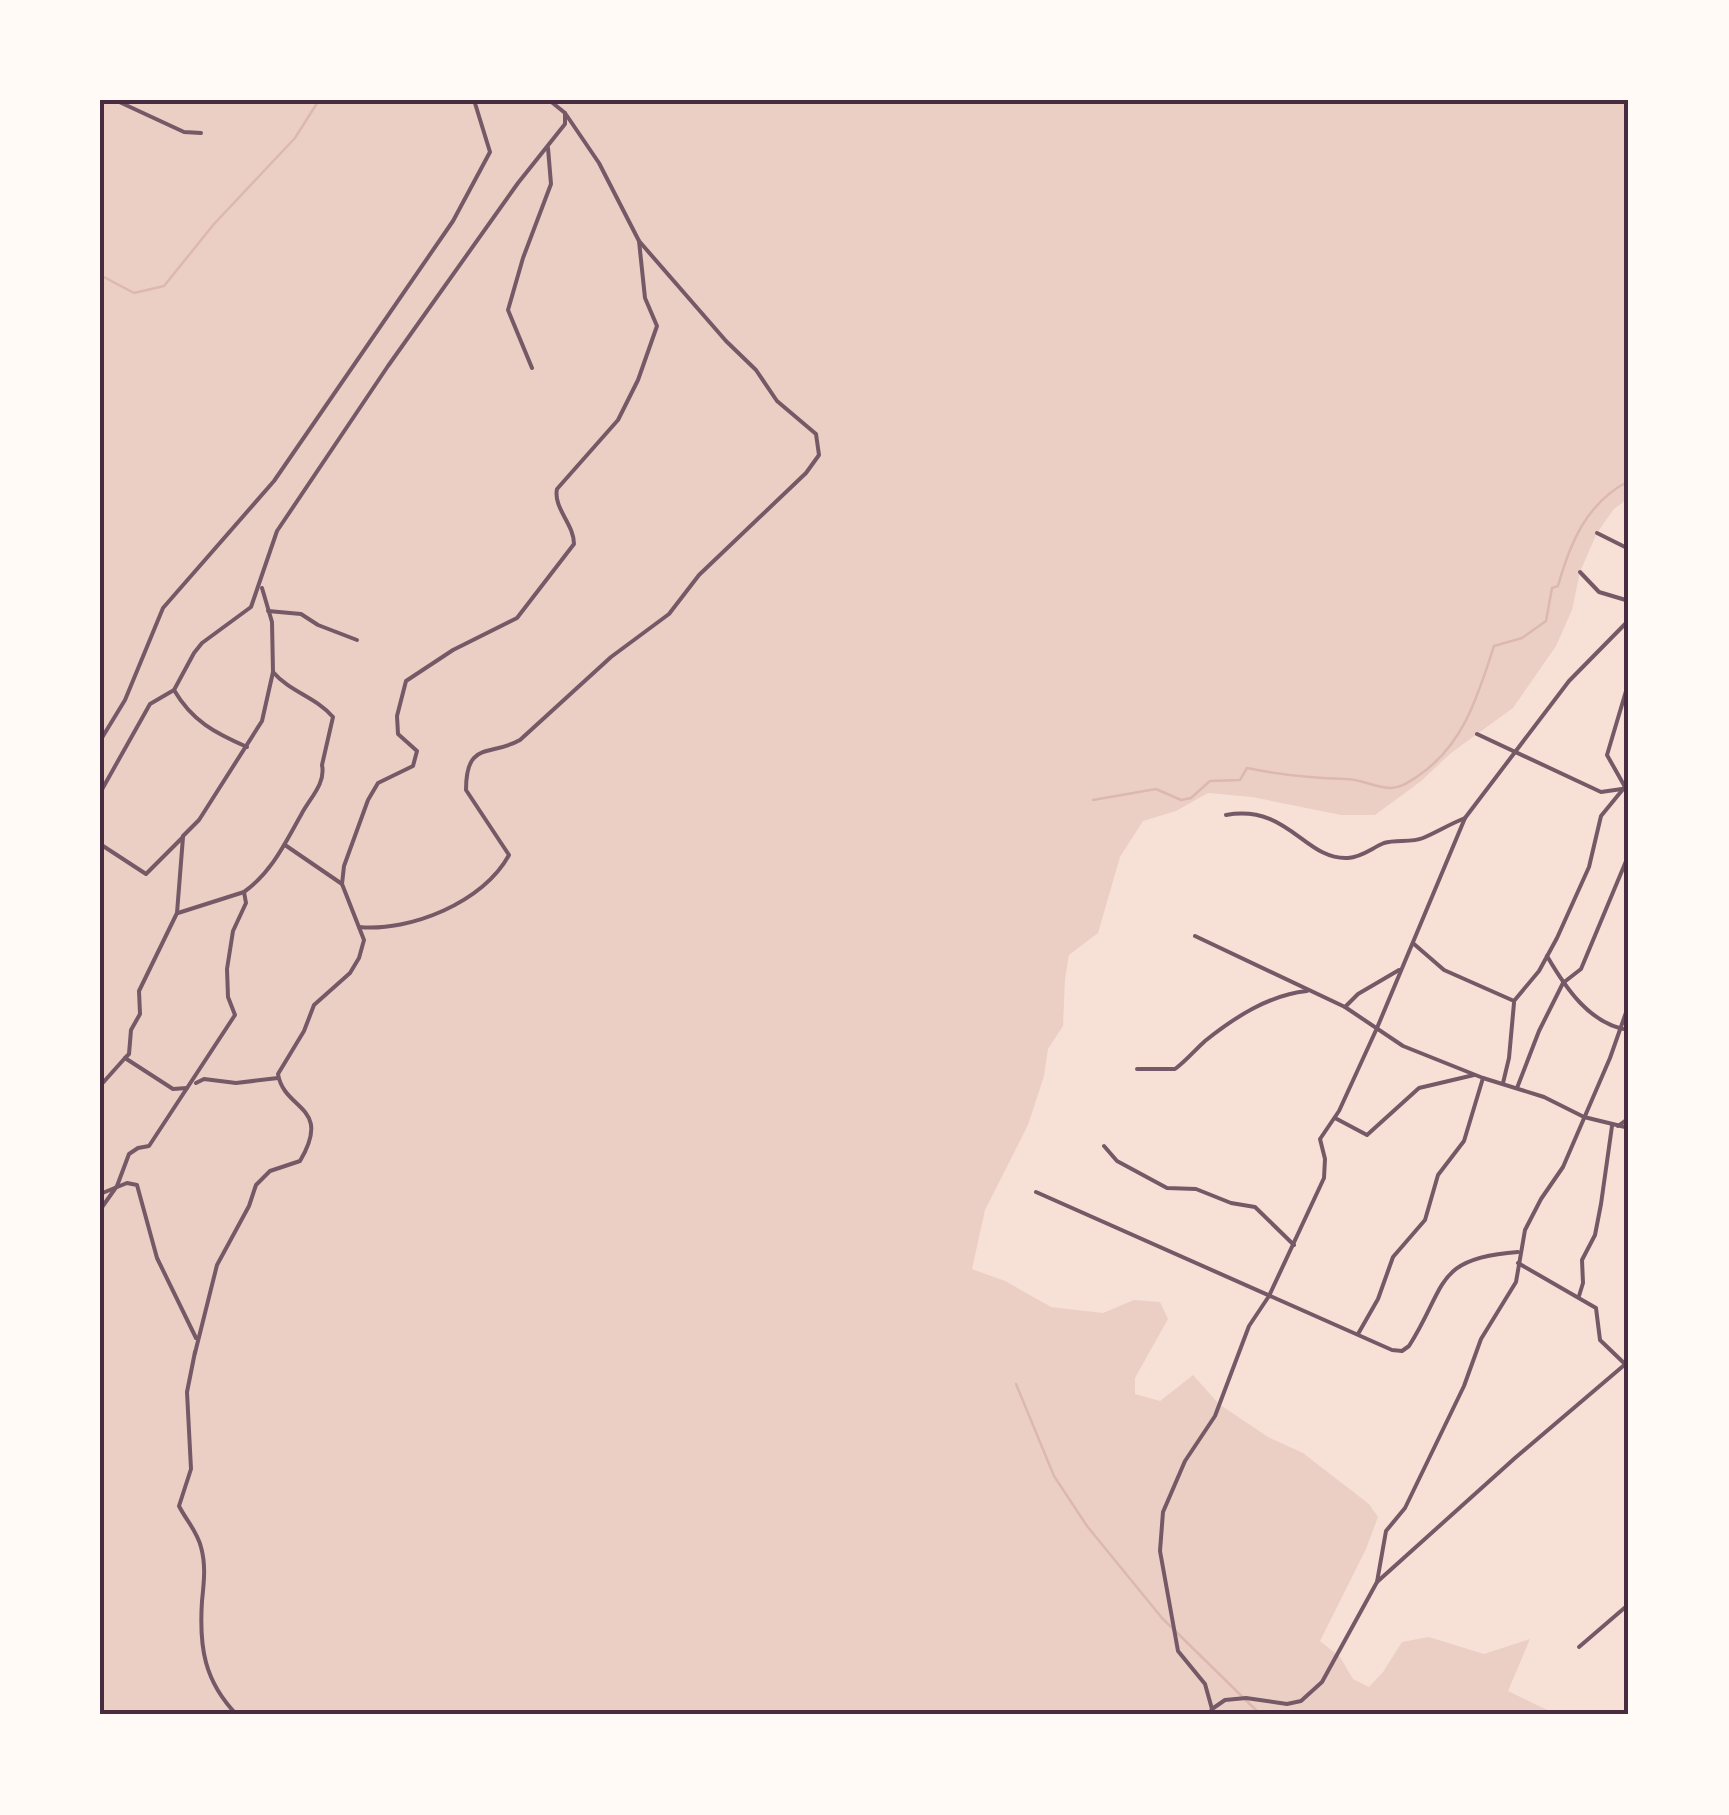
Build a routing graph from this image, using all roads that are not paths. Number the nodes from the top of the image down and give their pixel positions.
1 (115, 100) edge
2 (474, 100) edge
3 (550, 100) edge
4 (565, 112) junction
5 (202, 133) dead end
6 (548, 148) junction
7 (639, 241) junction
8 (532, 368) dead end
9 (1597, 532) dead end
10 (1629, 549) edge
11 (1580, 572) dead end
12 (261, 584) junction
13 (1629, 601) edge
14 (268, 611) junction
15 (1629, 620) edge
16 (357, 640) dead end
17 (273, 672) junction
18 (1629, 681) edge
19 (174, 690) junction
20 (1477, 734) dead end
21 (100, 741) edge
22 (246, 747) junction
23 (1514, 754) junction
24 (1628, 790) edge
25 (100, 793) edge
26 (1226, 815) dead end
27 (1465, 818) junction
28 (183, 837) junction
29 (100, 844) edge
30 (285, 845) junction
31 (1629, 854) edge
32 (342, 884) junction
33 (244, 892) junction
34 (177, 913) junction
35 (359, 927) junction
36 (1195, 936) dead end
37 (1413, 944) junction
38 (1547, 956) junction
39 (1403, 967) junction
40 (1563, 984) junction
41 (1309, 990) junction
42 (1514, 1002) junction
43 (1629, 1004) edge
44 (1345, 1007) junction
45 (1377, 1028) junction
46 (1620, 1029) junction
47 (1629, 1030) edge
48 (125, 1058) junction
49 (1136, 1069) dead end
50 (1475, 1075) junction
51 (278, 1078) junction
52 (1483, 1078) junction
53 (1503, 1082) junction
54 (100, 1086) edge
55 (191, 1086) junction
56 (1517, 1088) junction
57 (1584, 1117) junction
58 (1335, 1118) junction
59 (1629, 1118) edge
60 (1615, 1126) junction
61 (1629, 1128) edge
62 (1104, 1146) dead end
63 (117, 1186) junction
64 (1036, 1192) dead end
65 (100, 1194) edge
66 (100, 1210) edge
67 (1294, 1245) junction
68 (1519, 1252) junction
69 (1518, 1263) junction
70 (1269, 1296) junction
71 (1578, 1296) junction
72 (1357, 1336) junction
73 (195, 1352) junction
74 (1627, 1363) edge
75 (1377, 1582) junction
76 (1629, 1604) edge
77 (1579, 1647) dead end
78 (1210, 1712) edge
79 (238, 1715) edge

1 - 5 street
2 - 21 street
3 - 4 street
4 - 6 street
4 - 7 street
6 - 8 street
6 - 12 street
7 - 32 street
7 - 35 street
9 - 10 street
11 - 13 street
12 - 14 street
12 - 19 street
14 - 16 street
14 - 17 street
15 - 23 street
17 - 22 street
17 - 30 street
18 - 24 street
19 - 22 street
19 - 25 street
20 - 23 street
22 - 28 street
23 - 24 street
23 - 27 street
24 - 38 street
26 - 27 street
27 - 37 street
28 - 29 street
28 - 34 street
30 - 32 street
30 - 33 street
31 - 40 street
32 - 35 street
33 - 34 street
33 - 55 street
34 - 48 street
35 - 51 street
36 - 41 street
37 - 39 street
37 - 42 street
38 - 40 street
38 - 42 street
39 - 44 street
39 - 45 street
40 - 46 street
40 - 56 street
41 - 44 street
41 - 49 street
42 - 53 street
43 - 46 street
44 - 45 street
45 - 50 street
45 - 58 street
46 - 47 street
46 - 57 street
48 - 54 street
48 - 55 street
50 - 52 street
50 - 58 street
51 - 55 street
51 - 73 street
52 - 53 street
52 - 72 street
53 - 56 street
55 - 63 street
56 - 57 street
57 - 60 street
57 - 68 street
58 - 67 street
59 - 60 street
60 - 61 street
60 - 71 street
62 - 67 street
63 - 65 street
63 - 66 street
63 - 73 street
64 - 70 street
67 - 70 street
68 - 69 street
68 - 72 street
69 - 71 street
69 - 75 street
70 - 72 street
70 - 78 street
71 - 74 street
73 - 79 street
74 - 75 street
75 - 78 street
76 - 77 street

